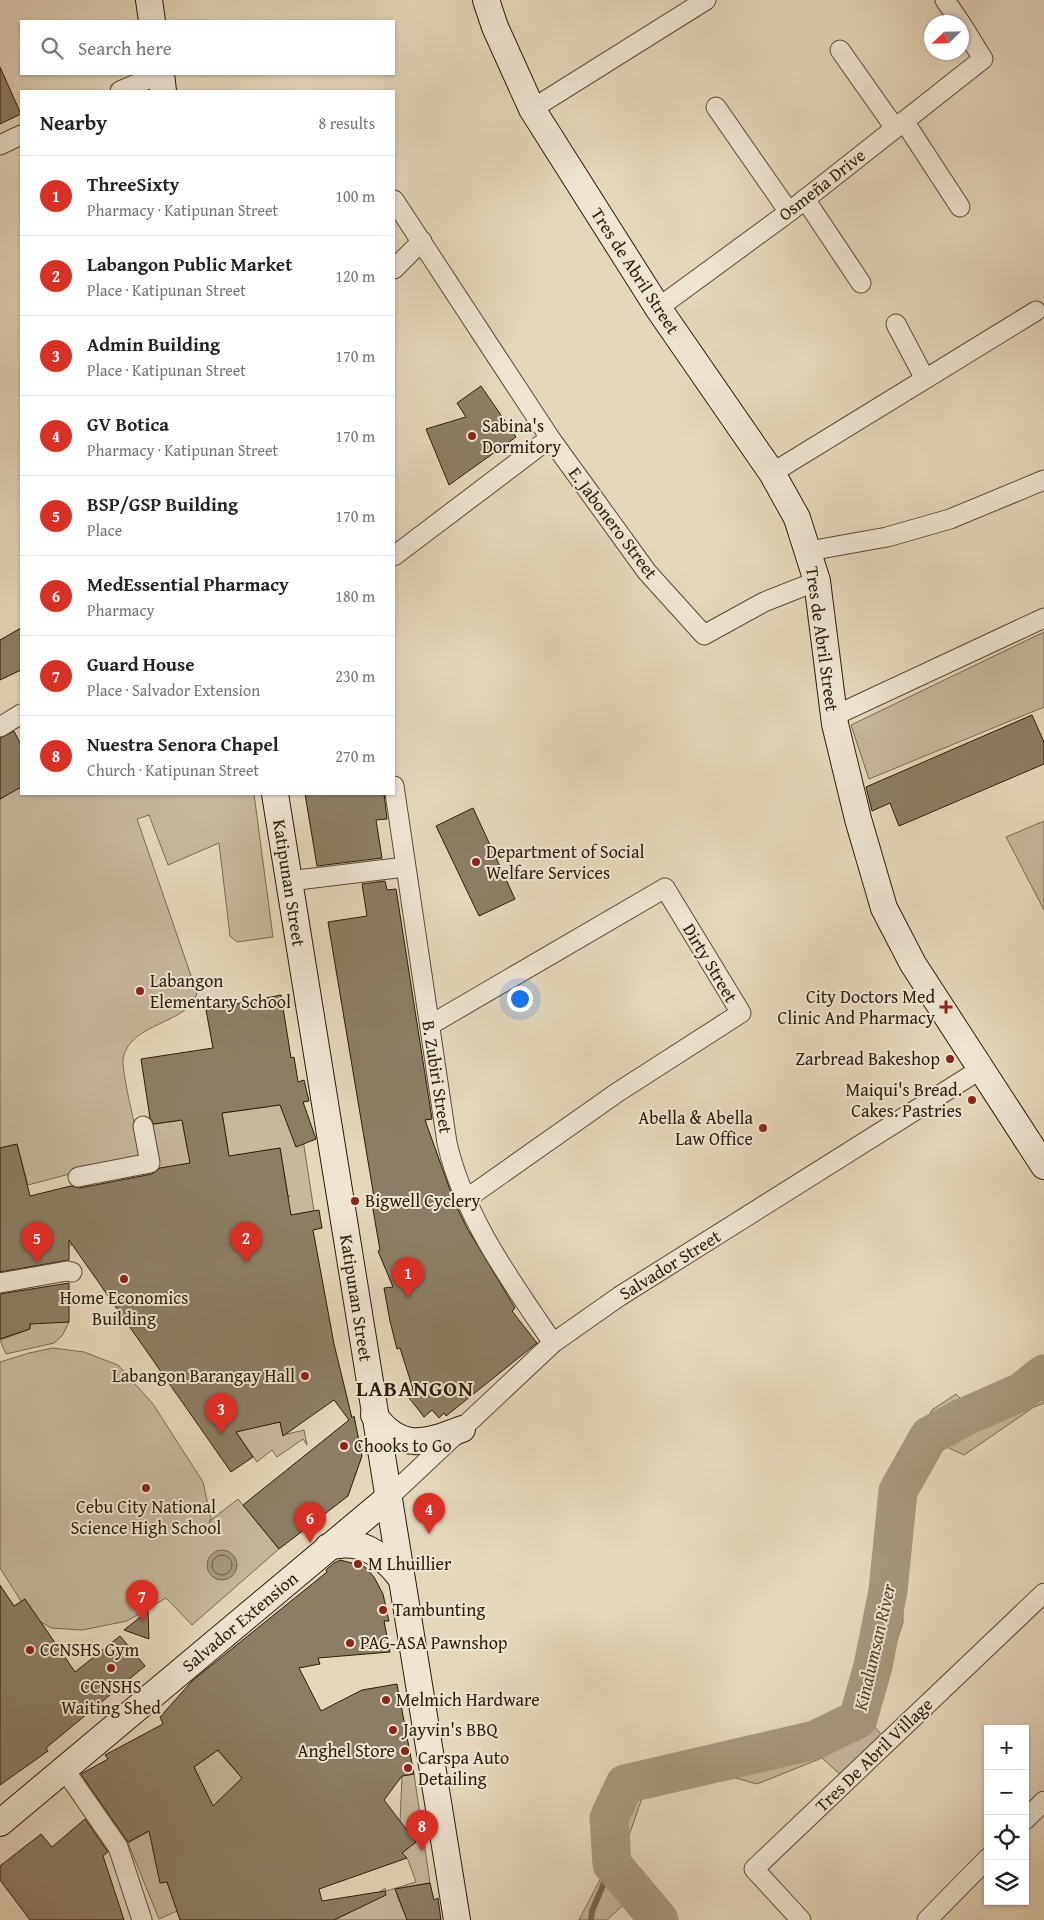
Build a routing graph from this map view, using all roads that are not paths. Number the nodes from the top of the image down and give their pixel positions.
1 (149, 0) edge
2 (486, 0) edge
3 (706, 0) edge
4 (945, 0) edge
5 (955, 15) edge
6 (152, 20) edge
7 (969, 37) edge
8 (840, 50) dead end
9 (158, 75) edge
10 (160, 75) edge
11 (122, 90) edge
12 (163, 90) edge
13 (716, 107) dead end
14 (532, 109) junction
15 (900, 124) junction
16 (20, 136) edge
17 (0, 145) edge
18 (805, 199) junction
19 (395, 201) edge
20 (960, 207) dead end
21 (789, 212) junction
22 (422, 241) junction
23 (395, 268) edge
24 (861, 283) dead end
25 (658, 308) junction
26 (1036, 311) dead end
27 (896, 324) dead end
28 (925, 379) junction
29 (550, 438) junction
30 (772, 473) junction
31 (1044, 480) edge
32 (809, 551) junction
33 (395, 555) edge
34 (817, 582) junction
35 (1044, 618) edge
36 (20, 715) edge
37 (834, 716) junction
38 (0, 726) edge
39 (395, 793) edge
40 (276, 795) edge
41 (405, 867) junction
42 (289, 881) junction
43 (430, 1025) junction
44 (981, 1069) junction
45 (143, 1126) dead end
46 (1044, 1166) edge
47 (78, 1177) dead end
48 (466, 1199) junction
49 (72, 1272) dead end
50 (0, 1283) edge
51 (553, 1343) junction
52 (374, 1415) junction
53 (462, 1429) junction
54 (388, 1498) junction
55 (328, 1547) junction
56 (401, 1578) junction
57 (1044, 1593) edge
58 (64, 1769) junction
59 (1044, 1801) edge
60 (1029, 1816) edge
61 (0, 1823) edge
62 (986, 1860) edge
63 (142, 1920) edge
64 (457, 1920) edge
65 (801, 1920) edge
66 (927, 1920) edge

1 - 6 main road
2 - 14 main road, Tres de Abril Street
3 - 14 street
4 - 5 street
7 - 15 street, Osmeña Drive
8 - 15 street
9 - 11 street
10 - 12 main road
13 - 21 street
14 - 25 main road, Tres de Abril Street
15 - 18 street, Osmeña Drive
15 - 20 street
16 - 17 street
18 - 21 street, Osmeña Drive
18 - 24 street
19 - 22 street, E. Jabonero Street
21 - 25 street, Osmeña Drive
22 - 23 street
22 - 29 street, E. Jabonero Street
25 - 30 main road, Tres de Abril Street
26 - 28 street
27 - 28 street
28 - 30 street
29 - 33 street
29 - 34 street, E. Jabonero Street
30 - 32 main road, Tres de Abril Street
31 - 32 street
32 - 34 main road, Tres de Abril Street
34 - 37 main road, Tres de Abril Street
35 - 37 street
36 - 38 street
37 - 44 main road, Tres de Abril Street
39 - 41 street, B. Zubiri Street
40 - 42 main road, Katipunan Street
41 - 42 street
41 - 43 street, B. Zubiri Street
42 - 52 main road, Katipunan Street
43 - 48 street, B. Zubiri Street
43 - 48 street, Dirty Street
44 - 46 main road, Tres de Abril Street
44 - 51 street, Salvador Street
45 - 47 street
48 - 51 street, B. Zubiri Street
49 - 50 street
51 - 53 street, Salvador Street
52 - 53 main road
52 - 54 main road, Katipunan Street
53 - 54 street, Salvador Street
54 - 55 main road, Salvador Extension
54 - 56 main road, Katipunan Street
55 - 56 main road
55 - 58 main road, Salvador Extension
56 - 64 main road, Katipunan Street
57 - 65 street, Tres De Abril Village
58 - 61 main road, Salvador Extension
58 - 63 street
59 - 60 street
62 - 66 street

